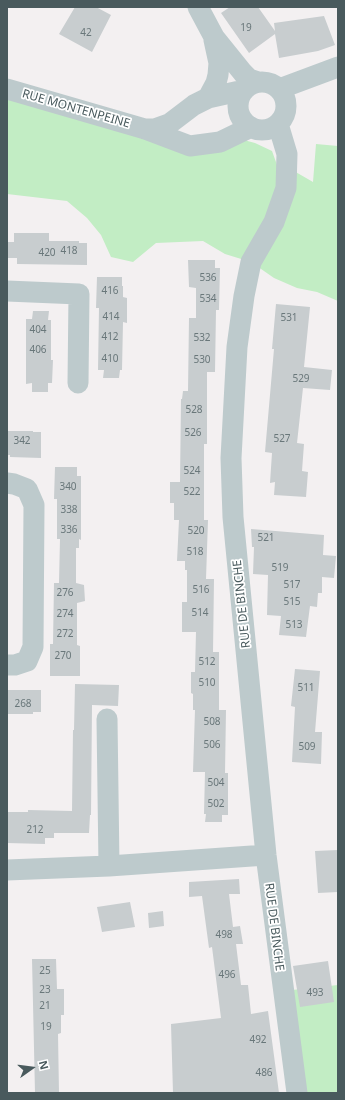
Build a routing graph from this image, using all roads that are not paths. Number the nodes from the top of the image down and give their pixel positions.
1 (198, 7) edge
2 (214, 37) junction
3 (338, 67) edge
4 (251, 86) junction
5 (7, 89) edge
6 (279, 89) junction
7 (208, 98) junction
8 (278, 124) junction
9 (250, 127) junction
10 (145, 129) junction
11 (7, 291) edge
12 (78, 383) dead end
13 (7, 483) edge
14 (7, 665) edge
15 (107, 719) dead end
16 (266, 855) junction
17 (109, 866) junction
18 (7, 870) edge
19 (297, 1093) edge

1 - 2 street
2 - 4 street
2 - 7 street
3 - 6 street
4 - 6 street
4 - 7 street, RUE MONTENPEINE
4 - 9 street
5 - 10 street, RUE MONTENPEINE
6 - 8 street
7 - 10 street, RUE MONTENPEINE
8 - 9 street
8 - 16 street, RUE DE BINCHE
9 - 10 street, RUE MONTENPEINE
11 - 12 street
13 - 14 street
15 - 17 street
16 - 17 street
16 - 19 street, RUE DE BINCHE
17 - 18 street

